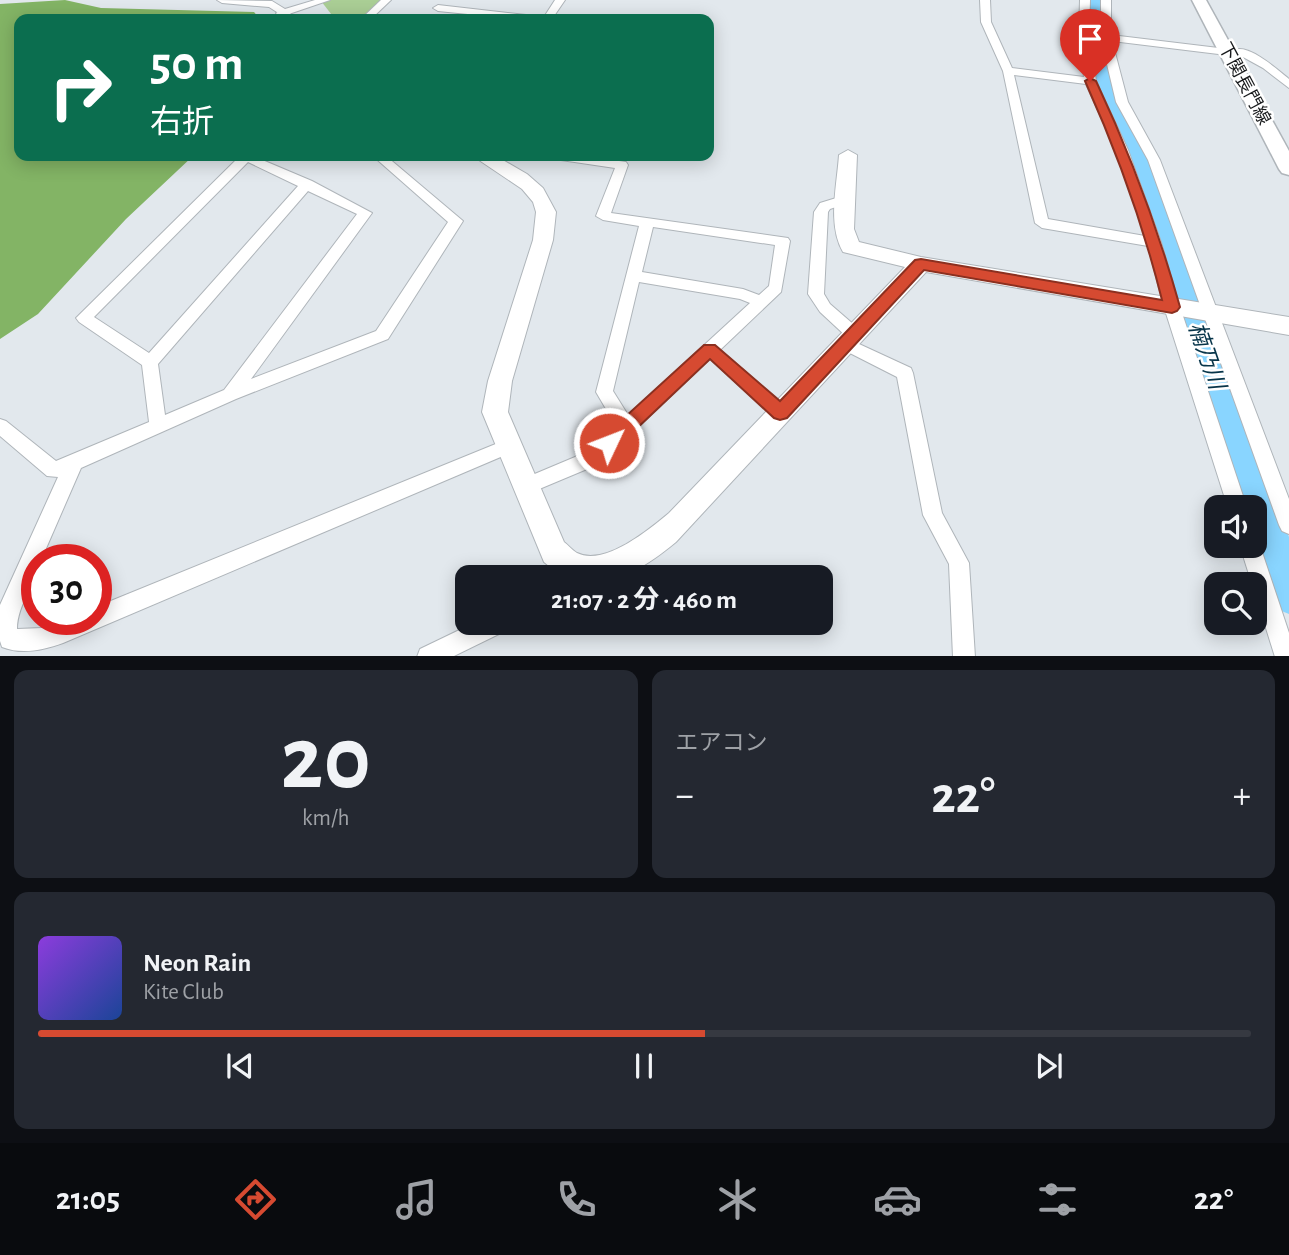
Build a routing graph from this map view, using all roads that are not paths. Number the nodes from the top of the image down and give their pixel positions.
1 (222, 0) edge
2 (325, 0) edge
3 (386, 0) edge
4 (985, 0) edge
5 (1085, 0) edge
6 (1106, 0) edge
7 (1199, 0) edge
8 (1212, 0) edge
9 (441, 4) edge
10 (283, 14) edge
11 (290, 14) edge
12 (371, 14) edge
13 (481, 14) edge
14 (1084, 34) junction
15 (1106, 38) junction
16 (1236, 52) junction
17 (1008, 71) junction
18 (1090, 81) junction
19 (1289, 85) edge
20 (1289, 138) edge
21 (848, 155) dead end
22 (241, 161) edge
23 (257, 161) edge
24 (385, 161) edge
25 (492, 161) edge
26 (595, 161) edge
27 (1289, 169) edge
28 (307, 184) junction
29 (846, 200) junction
30 (647, 222) junction
31 (1154, 242) junction
32 (921, 264) junction
33 (633, 276) junction
34 (762, 302) junction
35 (1176, 308) junction
36 (1208, 313) junction
37 (1289, 326) edge
38 (850, 339) junction
39 (710, 349) junction
40 (150, 362) junction
41 (229, 395) junction
42 (780, 412) junction
43 (0, 426) edge
44 (159, 426) junction
45 (626, 427) junction
46 (509, 446) junction
47 (74, 462) junction
48 (526, 487) junction
49 (1234, 495) edge
50 (1289, 525) edge
51 (38, 544) edge
52 (1254, 558) edge
53 (564, 565) edge
54 (609, 565) edge
55 (21, 582) edge
56 (112, 611) edge
57 (55, 635) edge
58 (474, 635) edge
59 (438, 654) edge
60 (964, 656) edge
61 (1286, 656) edge

1 - 10 street
2 - 11 street
3 - 12 street
4 - 17 street
5 - 14 street
6 - 15 street
7 - 16 main road, 下関長門線
8 - 16 main road, 下関長門線
9 - 13 street
14 - 15 street
14 - 18 street
15 - 16 street
15 - 36 street
16 - 19 street
16 - 20 main road, 下関長門線
16 - 27 main road, 下関長門線
17 - 18 street
17 - 31 street
18 - 31 street
21 - 29 street
22 - 40 street
23 - 28 street
24 - 41 street
25 - 46 street
26 - 30 street
28 - 40 street
28 - 41 street
29 - 32 street
29 - 38 street
30 - 33 street
30 - 34 street
31 - 35 street
32 - 35 street
32 - 38 street
33 - 34 street
33 - 45 street
34 - 39 street
35 - 36 street
35 - 49 street
36 - 37 street
36 - 50 street
38 - 42 street
38 - 60 street
39 - 42 street
39 - 45 street
40 - 44 street
41 - 44 street
42 - 54 street
43 - 47 street
44 - 47 street
45 - 48 street
46 - 48 street
46 - 56 street
47 - 51 street
48 - 53 street
52 - 61 street
55 - 57 street
58 - 59 street

